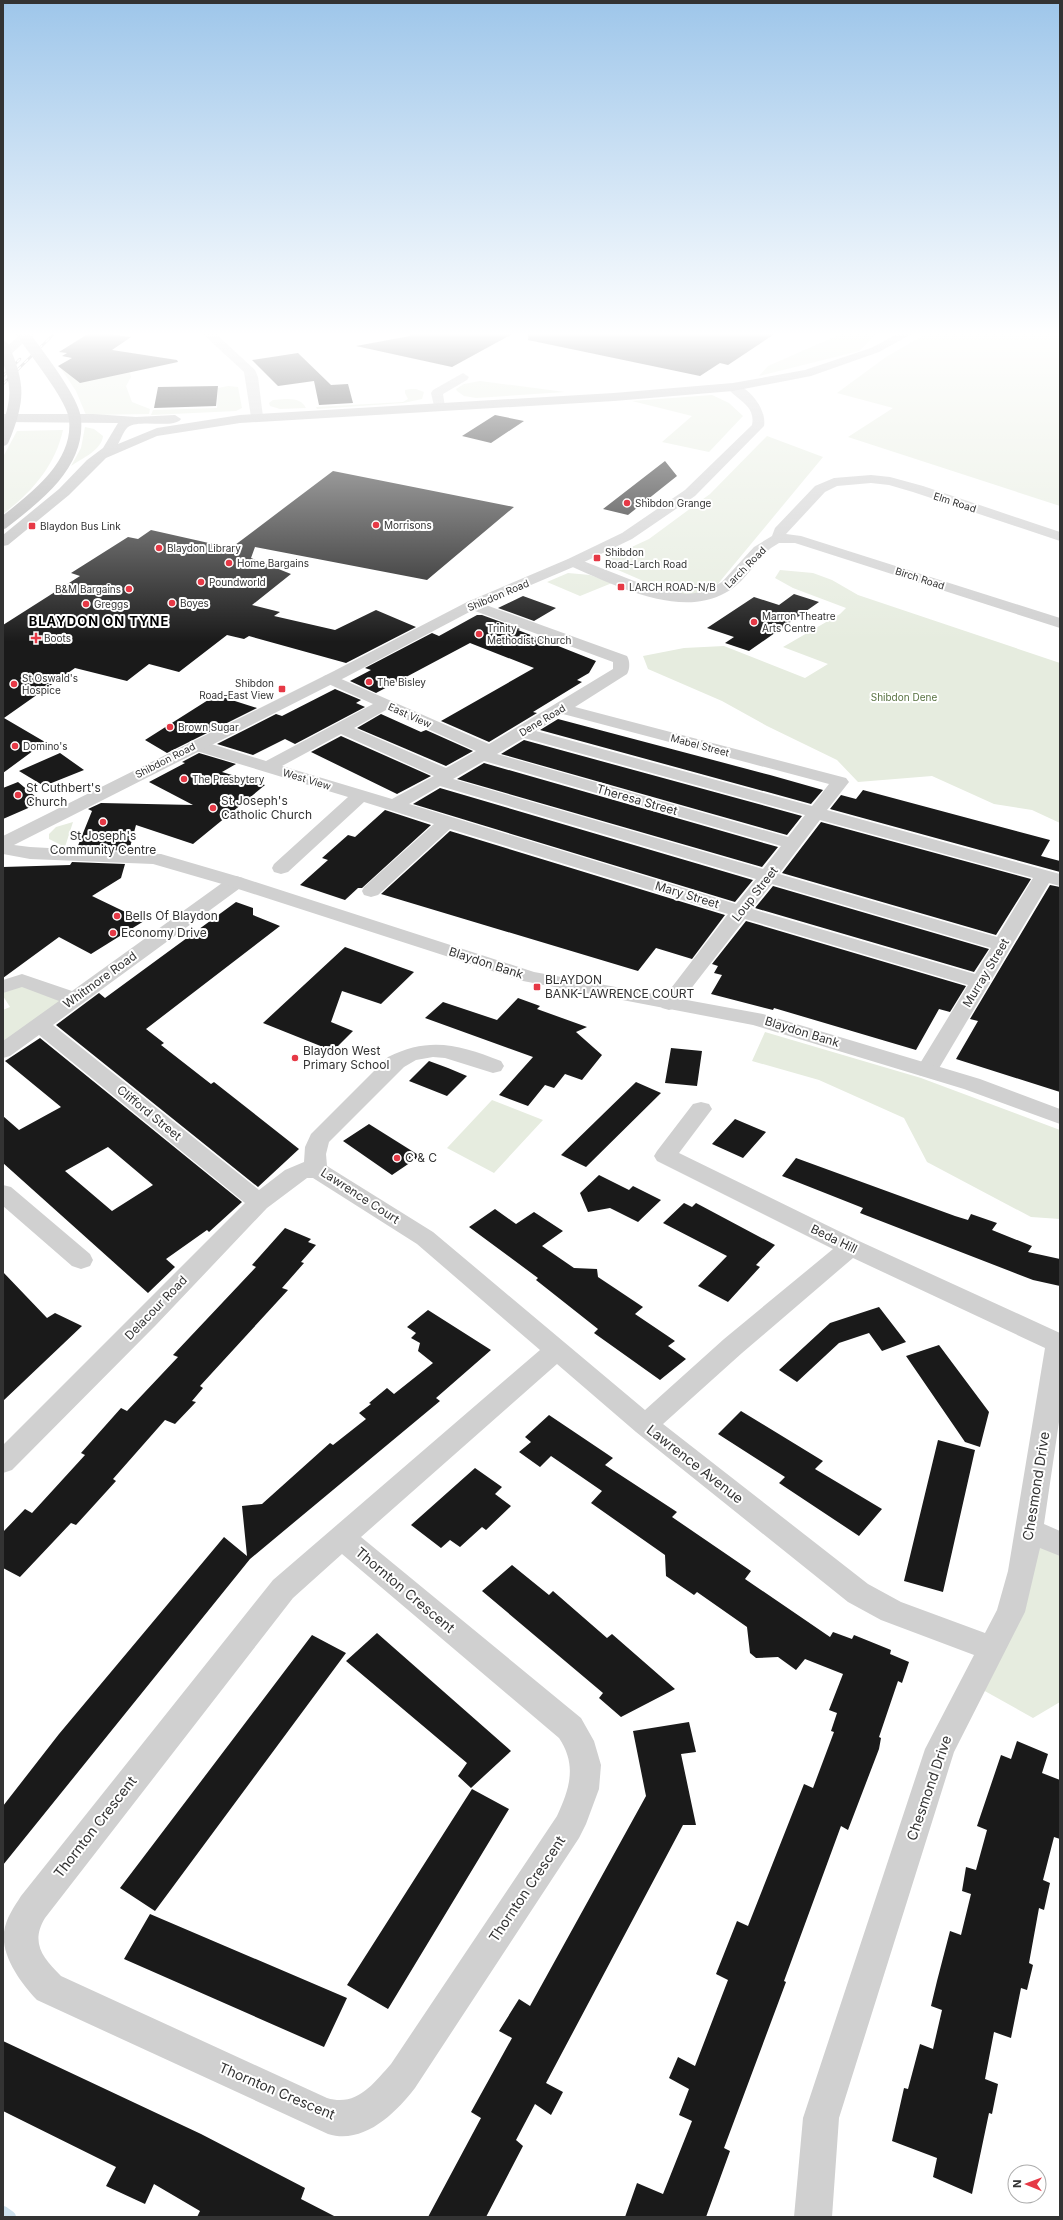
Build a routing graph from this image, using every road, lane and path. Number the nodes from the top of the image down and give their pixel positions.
1 (73, 435) edge
2 (118, 435) edge
3 (130, 435) edge
4 (141, 435) edge
5 (149, 435) edge
6 (749, 435) edge
7 (102, 456) junction
8 (848, 480) joint
9 (3, 523) edge
10 (1060, 537) edge
11 (778, 539) junction
12 (3, 542) edge
13 (573, 562) junction
14 (472, 605) junction
15 (1060, 623) edge
16 (330, 679) junction
17 (386, 704) junction
18 (561, 708) junction
19 (341, 728) junction
20 (522, 732) junction
21 (196, 745) junction
22 (486, 753) junction
23 (267, 767) junction
24 (442, 778) junction
25 (840, 782) joint
26 (361, 795) junction
27 (395, 805) junction
28 (816, 812) junction
29 (448, 821) junction
30 (3, 843) edge
31 (793, 844) junction
32 (3, 848) edge
33 (280, 868) dead end
34 (768, 877) junction
35 (1052, 878) edge
36 (236, 882) junction
37 (371, 891) dead end
38 (742, 912) junction
39 (1002, 945) junction
40 (980, 982) junction
41 (3, 987) edge
42 (74, 999) junction
43 (669, 1004) junction
44 (40, 1025) junction
45 (3, 1051) edge
46 (493, 1066) dead end
47 (927, 1070) junction
48 (701, 1109) dead end
49 (1060, 1117) edge
50 (317, 1170) junction
51 (3, 1193) edge
52 (259, 1202) junction
53 (425, 1238) joint
54 (851, 1247) junction
55 (81, 1260) dead end
56 (1059, 1343) edge
57 (556, 1350) junction
58 (645, 1425) junction
59 (3, 1462) edge
60 (1029, 1530) junction
61 (342, 1538) junction
62 (1060, 1544) edge
63 (991, 1648) junction
64 (812, 2217) edge

1 - 9 main road, bridge
2 - 7 main road
3 - 4 main road
5 - 7 main road
6 - 13 street, Shibdon Road
7 - 12 main road
8 - 10 street, Elm Road
8 - 11 street, Larch Road
11 - 13 street, Larch Road
11 - 15 street, Birch Road
13 - 14 street, Shibdon Road
14 - 16 street, Shibdon Road
14 - 18 street, Dene Road
16 - 17 street, East View
16 - 21 street, Shibdon Road
17 - 19 street
17 - 22 street, East View
18 - 20 street, Dene Road
18 - 25 street, Mabel Street
19 - 23 street
19 - 24 street
20 - 22 street, Dene Road
20 - 28 street
21 - 23 street, West View
21 - 30 street, Shibdon Road
22 - 24 street, Dene Road
22 - 31 street, Theresa Street
23 - 26 street, West View
24 - 27 street, Dene Road
24 - 34 street
25 - 28 street, Loup Street
26 - 27 street, West View
26 - 33 street
27 - 29 street, Mary Street
28 - 31 street, Loup Street
28 - 35 street
29 - 37 street
29 - 38 street, Mary Street
31 - 34 street, Loup Street
32 - 36 street, Blaydon Bank
34 - 38 street, Loup Street
34 - 39 street
35 - 39 street, Murray Street
36 - 42 street, Whitmore Road
36 - 43 street, Blaydon Bank
38 - 40 street, Mary Street
38 - 43 street, Loup Street
39 - 40 street, Murray Street
40 - 47 street, Murray Street
41 - 42 street
42 - 44 street, Whitmore Road
43 - 47 street, Blaydon Bank
44 - 45 street, Whitmore Road
44 - 52 street, Clifford Street
46 - 50 street, Lawrence Court
47 - 49 street, Blaydon Bank
48 - 54 street, Beda Hill
50 - 52 street, Delacour Road
50 - 53 street, Lawrence Court
51 - 55 street
52 - 59 street, Delacour Road
53 - 57 street, Lawrence Avenue
54 - 56 street, Beda Hill
54 - 58 street
56 - 60 street, Chesmond Drive
57 - 58 street, Lawrence Avenue
57 - 61 street, Thornton Crescent
58 - 63 street, Lawrence Avenue
60 - 62 street
60 - 63 street, Chesmond Drive
61 - 61 street, Thornton Crescent
63 - 64 street, Chesmond Drive

